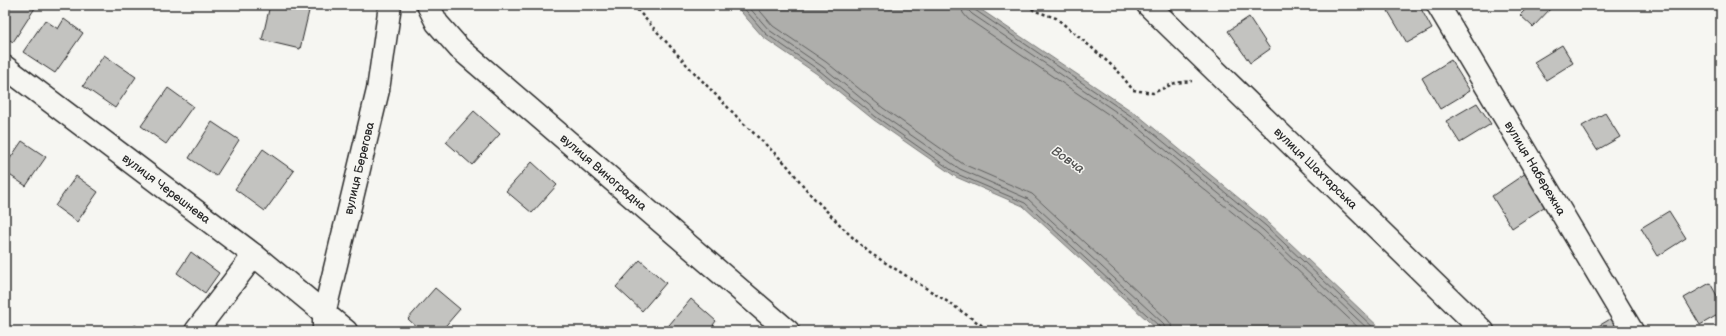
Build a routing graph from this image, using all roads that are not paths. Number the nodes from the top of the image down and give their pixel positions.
1 (390, 5) edge
2 (428, 5) edge
3 (1148, 5) edge
4 (1438, 5) edge
5 (5, 67) edge
6 (254, 255) junction
7 (324, 323) edge
8 (196, 331) edge
9 (346, 331) edge
10 (788, 331) edge
11 (1484, 331) edge
12 (1632, 331) edge

1 - 7 street, вулиця Берегова
2 - 10 street, вулиця Виноградна
3 - 11 street, вулиця Шахтарська
4 - 12 street, вулиця Набережна
5 - 6 street, вулиця Черешнева
6 - 7 street, вулиця Черешнева
6 - 8 street
7 - 9 street

